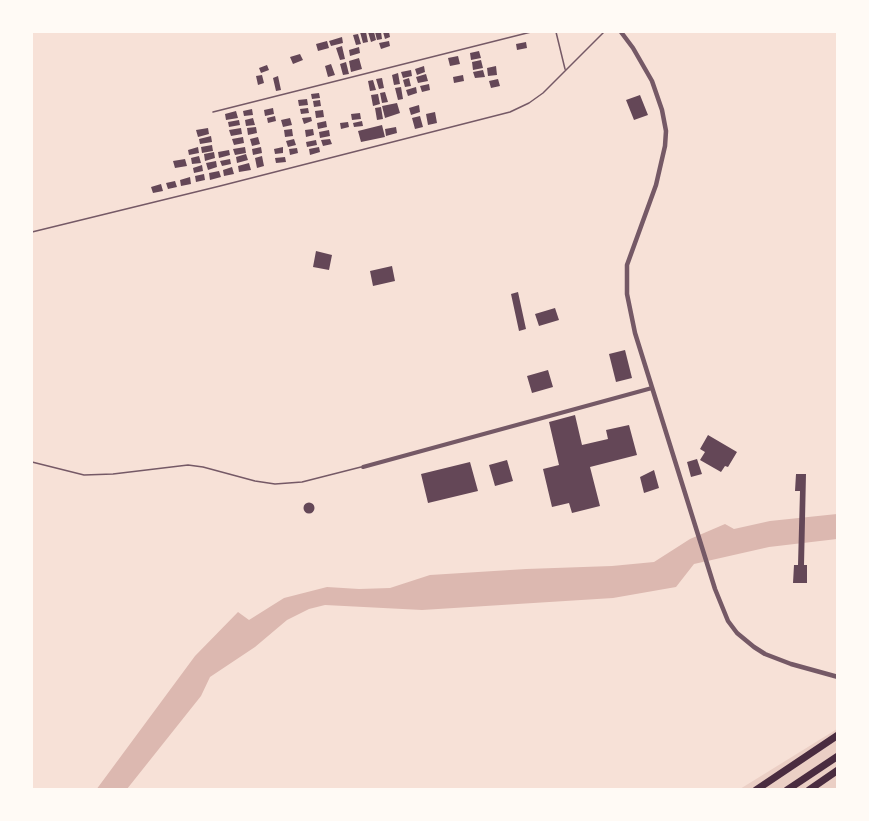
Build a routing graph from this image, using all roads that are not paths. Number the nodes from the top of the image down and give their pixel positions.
1 (531, 32) edge
2 (556, 32) edge
3 (604, 32) edge
4 (621, 32) edge
5 (566, 70) junction
6 (213, 111) dead end
7 (32, 232) edge
8 (652, 388) junction
9 (32, 462) edge
10 (363, 467) joint
11 (837, 677) edge
12 (837, 735) edge
13 (837, 756) edge
14 (837, 770) edge
15 (756, 789) edge
16 (787, 789) edge
17 (808, 789) edge

1 - 6 lane
2 - 5 lane
3 - 5 lane
4 - 8 street
5 - 7 lane
8 - 10 street
8 - 11 street
9 - 10 lane
12 - 15 highway
13 - 16 highway
14 - 17 highway

